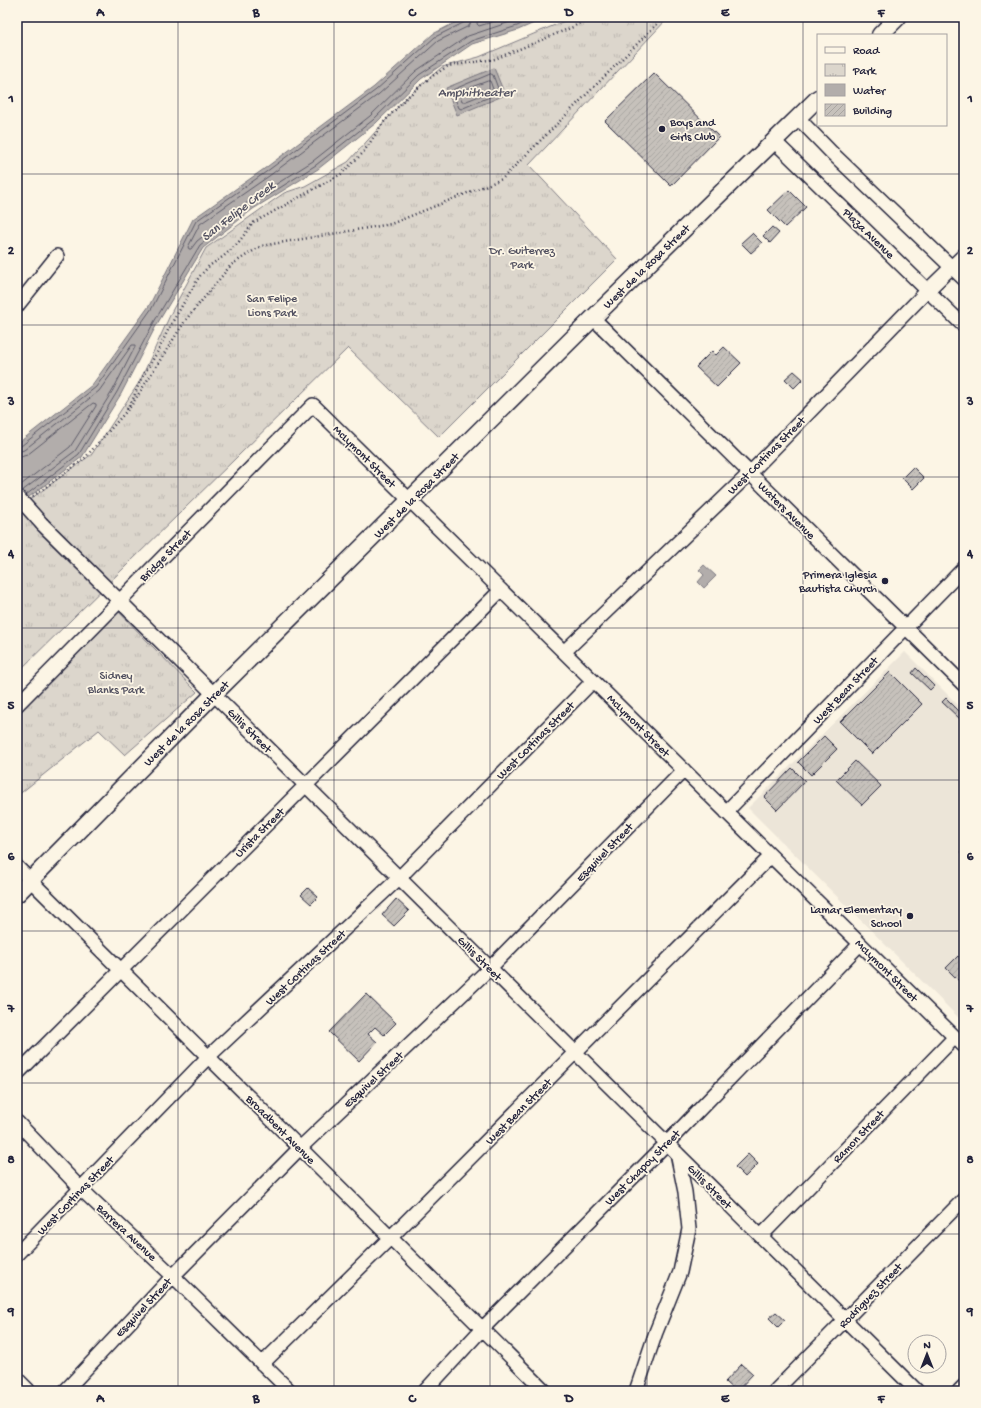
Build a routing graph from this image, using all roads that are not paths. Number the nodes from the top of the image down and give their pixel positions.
1 (898, 17) edge
2 (881, 34) edge
3 (817, 99) edge
4 (798, 118) junction
5 (774, 141) junction
6 (964, 255) edge
7 (57, 256) dead end
8 (951, 267) junction
9 (964, 280) edge
10 (928, 290) junction
11 (17, 306) edge
12 (593, 318) junction
13 (964, 326) edge
14 (313, 405) joint
15 (750, 473) junction
16 (23, 497) edge
17 (410, 500) junction
18 (964, 568) edge
19 (501, 590) junction
20 (120, 601) junction
21 (906, 628) junction
22 (564, 652) junction
23 (593, 681) junction
24 (964, 685) edge
25 (214, 694) junction
26 (17, 705) edge
27 (684, 770) junction
28 (306, 785) junction
29 (726, 812) junction
30 (771, 856) junction
31 (17, 867) edge
32 (399, 878) junction
33 (31, 881) junction
34 (17, 894) edge
35 (860, 944) junction
36 (490, 968) junction
37 (121, 971) junction
38 (960, 1041) edge
39 (576, 1053) junction
40 (208, 1057) junction
41 (17, 1074) edge
42 (17, 1122) edge
43 (667, 1142) junction
44 (300, 1148) junction
45 (677, 1153) junction
46 (81, 1189) junction
47 (964, 1199) edge
48 (761, 1236) junction
49 (390, 1238) junction
50 (17, 1254) edge
51 (173, 1276) junction
52 (845, 1320) junction
53 (482, 1329) junction
54 (262, 1364) junction
55 (17, 1381) edge
56 (964, 1386) edge
57 (281, 1388) edge
58 (27, 1391) edge
59 (65, 1391) edge
60 (425, 1391) edge
61 (545, 1391) edge
62 (636, 1391) edge
63 (775, 1391) edge
64 (917, 1391) edge
65 (959, 1391) edge

1 - 2 street
3 - 4 street, West de la Rosa Street
4 - 5 street, West de la Rosa Street
4 - 8 street
5 - 10 street, Plaza Avenue
5 - 12 street, West de la Rosa Street
6 - 8 street, West Cortinas Street
7 - 11 street
8 - 9 street
8 - 10 street, West Cortinas Street
10 - 13 street, Plaza Avenue
10 - 15 street, West Cortinas Street
12 - 15 street, Waters Avenue
12 - 17 street, West de la Rosa Street
14 - 17 street, McLymont Street
14 - 20 street, Bridge Street
15 - 21 street, Waters Avenue
15 - 22 street, West Cortinas Street
16 - 20 street, Gillis Street, bridge
17 - 19 street, McLymont Street
17 - 25 street, West de la Rosa Street
18 - 21 street, West Bean Street
19 - 22 street, McLymont Street
19 - 28 street, Urista Street
20 - 25 street, Gillis Street
20 - 26 street, Bridge Street
21 - 24 street, Waters Avenue
21 - 29 street, West Bean Street
22 - 23 street, McLymont Street
23 - 27 street, McLymont Street
23 - 32 street, West Cortinas Street
25 - 28 street, Gillis Street
25 - 33 street, West de la Rosa Street
27 - 29 street, McLymont Street
27 - 36 street, Esquivel Street
28 - 32 street, Gillis Street
28 - 37 street, Urista Street
29 - 30 street, McLymont Street
30 - 35 street, McLymont Street
30 - 39 street, West Bean Street
31 - 33 street, Broadbent Avenue
32 - 36 street, Gillis Street
32 - 40 street, West Cortinas Street
33 - 34 street, West de la Rosa Street
33 - 37 street, Broadbent Avenue
35 - 38 street, McLymont Street
35 - 43 street, West Chapoy Street
36 - 39 street, Gillis Street
36 - 44 street, Esquivel Street
37 - 40 street, Broadbent Avenue
37 - 41 street, Urista Street
38 - 48 street, Ramon Street
39 - 43 street, Gillis Street
39 - 49 street, West Bean Street
40 - 44 street, Broadbent Avenue
40 - 46 street, West Cortinas Street
42 - 46 street, Barrera Avenue
43 - 45 street, Gillis Street
43 - 53 street, West Chapoy Street
44 - 49 street, Broadbent Avenue
44 - 51 street, Esquivel Street
45 - 48 street, Gillis Street
45 - 62 street
46 - 50 street, West Cortinas Street
46 - 51 street, Barrera Avenue
47 - 52 street, Rodriguez Street
48 - 52 street, Gillis Street
49 - 53 street, Broadbent Avenue
49 - 54 street, West Bean Street
51 - 54 street, Barrera Avenue
51 - 59 street, Esquivel Street
52 - 63 street, Rodriguez Street
52 - 64 street, Gillis Street
53 - 60 street, West Chapoy Street
53 - 61 street, Broadbent Avenue
54 - 57 street, Barrera Avenue
55 - 58 street
56 - 65 street

